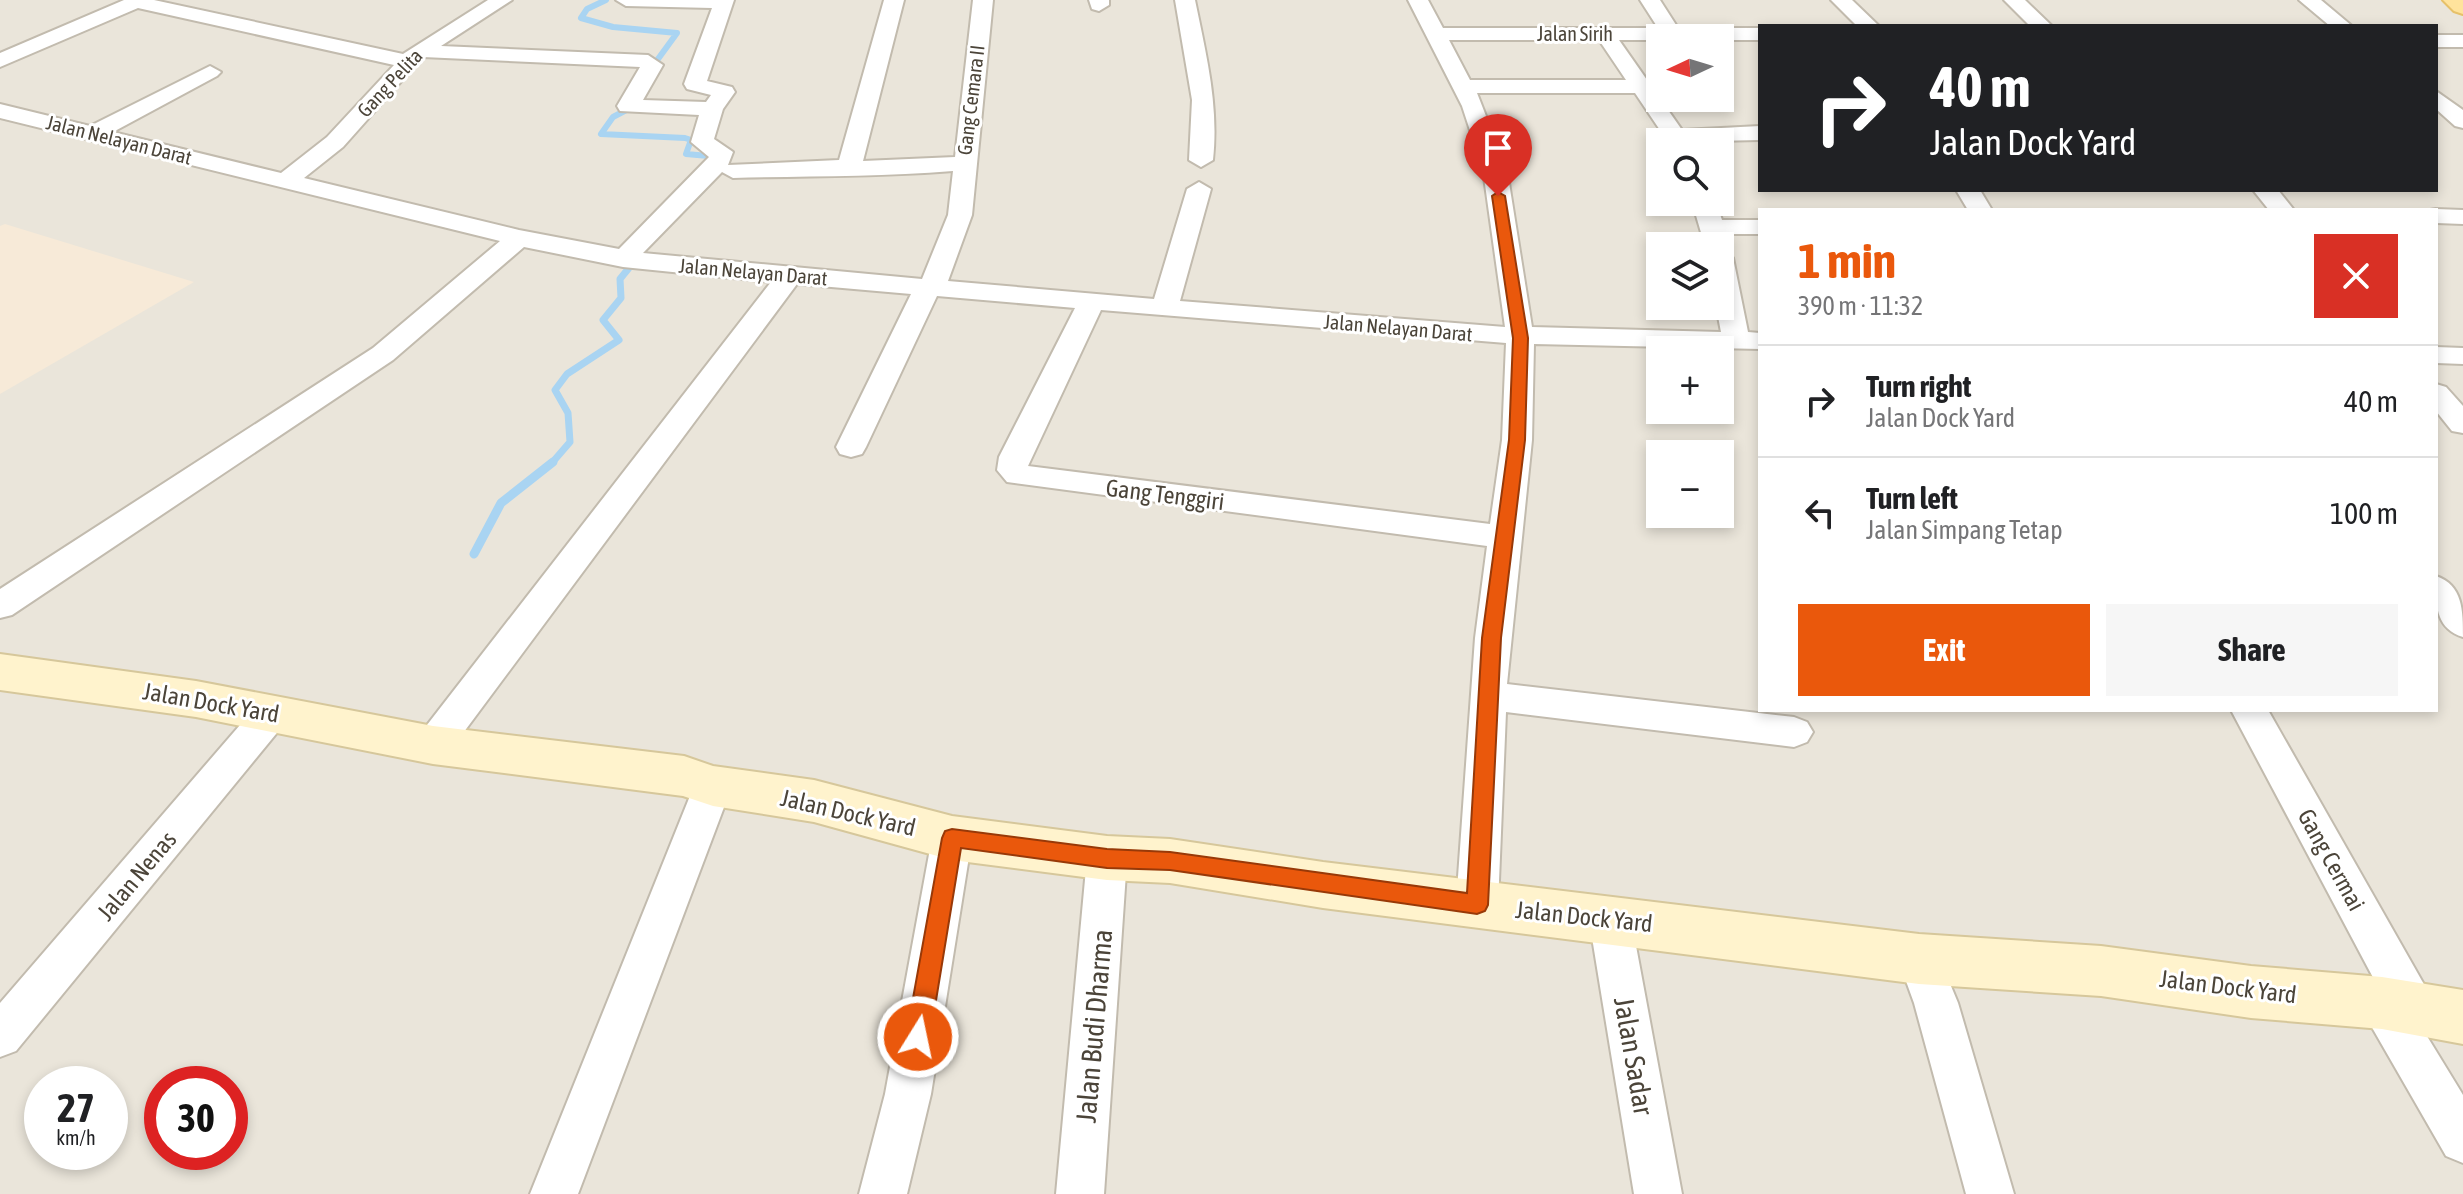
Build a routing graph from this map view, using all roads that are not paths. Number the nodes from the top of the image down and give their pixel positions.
1 (502, 0) edge
2 (626, 0) edge
3 (894, 0) edge
4 (983, 0) edge
5 (1185, 0) edge
6 (1418, 0) edge
7 (1650, 0) edge
8 (1841, 0) edge
9 (2014, 0) edge
10 (2309, 0) edge
11 (2456, 0) edge
12 (138, 1) edge
13 (724, 1) edge
14 (2463, 6) edge
15 (1665, 24) edge
16 (1867, 24) edge
17 (2040, 24) edge
18 (2339, 24) edge
19 (1646, 33) edge
20 (1437, 34) junction
21 (1605, 34) junction
22 (1734, 34) edge
23 (1758, 34) edge
24 (2438, 41) edge
25 (2463, 41) edge
26 (414, 56) junction
27 (0, 61) edge
28 (210, 72) dead end
29 (1463, 86) junction
30 (1644, 87) junction
31 (2438, 100) edge
32 (712, 109) junction
33 (0, 111) edge
34 (2463, 121) edge
35 (1671, 128) edge
36 (1758, 133) edge
37 (92, 134) junction
38 (1734, 135) edge
39 (1201, 160) dead end
40 (726, 161) junction
41 (963, 163) junction
42 (853, 167) junction
43 (288, 179) junction
44 (1199, 189) dead end
45 (2267, 192) edge
46 (2282, 208) edge
47 (2438, 216) edge
48 (2463, 217) edge
49 (1758, 227) edge
50 (1734, 232) edge
51 (519, 238) junction
52 (626, 259) junction
53 (789, 276) junction
54 (927, 289) junction
55 (1093, 300) junction
56 (1734, 300) edge
57 (1164, 309) junction
58 (1520, 338) junction
59 (1748, 341) edge
60 (2438, 355) edge
61 (2463, 356) edge
62 (2438, 395) edge
63 (2463, 424) edge
64 (851, 447) dead end
65 (1507, 537) junction
66 (2438, 591) edge
67 (0, 606) edge
68 (2463, 624) edge
69 (0, 672) edge
70 (1488, 696) junction
71 (2250, 712) edge
72 (272, 713) junction
73 (1794, 732) dead end
74 (433, 745) junction
75 (713, 786) junction
76 (952, 838) junction
77 (1107, 858) junction
78 (1477, 905) junction
79 (1610, 919) junction
80 (1927, 981) junction
81 (2417, 1020) edge
82 (0, 1036) edge
83 (2463, 1139) edge
84 (554, 1194) edge
85 (883, 1194) edge
86 (1080, 1194) edge
87 (1658, 1194) edge
88 (1990, 1194) edge

1 - 26 street, Gang Pelita
2 - 13 street
3 - 42 street
4 - 41 street, Gang Cemara II
5 - 39 street
6 - 20 street
7 - 15 street
8 - 16 street
9 - 17 street
10 - 18 street
11 - 14 main road
12 - 26 street
12 - 27 street
13 - 32 street
19 - 21 street, Jalan Sirih
20 - 21 street, Jalan Sirih
20 - 29 street
21 - 30 street
22 - 23 street, Jalan Sirih
24 - 25 street
26 - 32 street
26 - 43 street, Gang Pelita
28 - 37 street
29 - 30 street
29 - 58 street
30 - 35 street
31 - 34 street
32 - 40 street
33 - 37 street, Jalan Nelayan Darat
36 - 38 street
37 - 43 street, Jalan Nelayan Darat
40 - 42 street
40 - 52 street
41 - 42 street
41 - 54 street, Gang Cemara II
43 - 51 street, Jalan Nelayan Darat
44 - 57 street
45 - 46 street
47 - 48 street
49 - 50 street
51 - 52 street, Jalan Nelayan Darat
51 - 67 street
52 - 53 street, Jalan Nelayan Darat
53 - 54 street, Jalan Nelayan Darat
53 - 74 street
54 - 55 street, Jalan Nelayan Darat
54 - 64 street, Gang Cemara II
55 - 57 street, Jalan Nelayan Darat
55 - 65 street, Gang Tenggiri
56 - 59 street
57 - 58 street, Jalan Nelayan Darat
58 - 59 street, Jalan Nelayan Darat
58 - 65 street
60 - 61 street
62 - 63 street
65 - 70 street
66 - 68 street
69 - 72 street, Jalan Dock Yard
70 - 73 street
70 - 78 street
71 - 81 street, Gang Cermai
72 - 74 street, Jalan Dock Yard
72 - 82 street, Jalan Nenas
74 - 75 street, Jalan Dock Yard
75 - 76 street, Jalan Dock Yard
75 - 84 street
76 - 77 street, Jalan Dock Yard
76 - 85 street
77 - 78 street, Jalan Dock Yard
77 - 86 street, Jalan Budi Dharma
78 - 79 street, Jalan Dock Yard
79 - 80 street, Jalan Dock Yard
79 - 87 street, Jalan Sadar
80 - 81 street, Jalan Dock Yard
80 - 88 street
81 - 83 street, Gang Cermai

